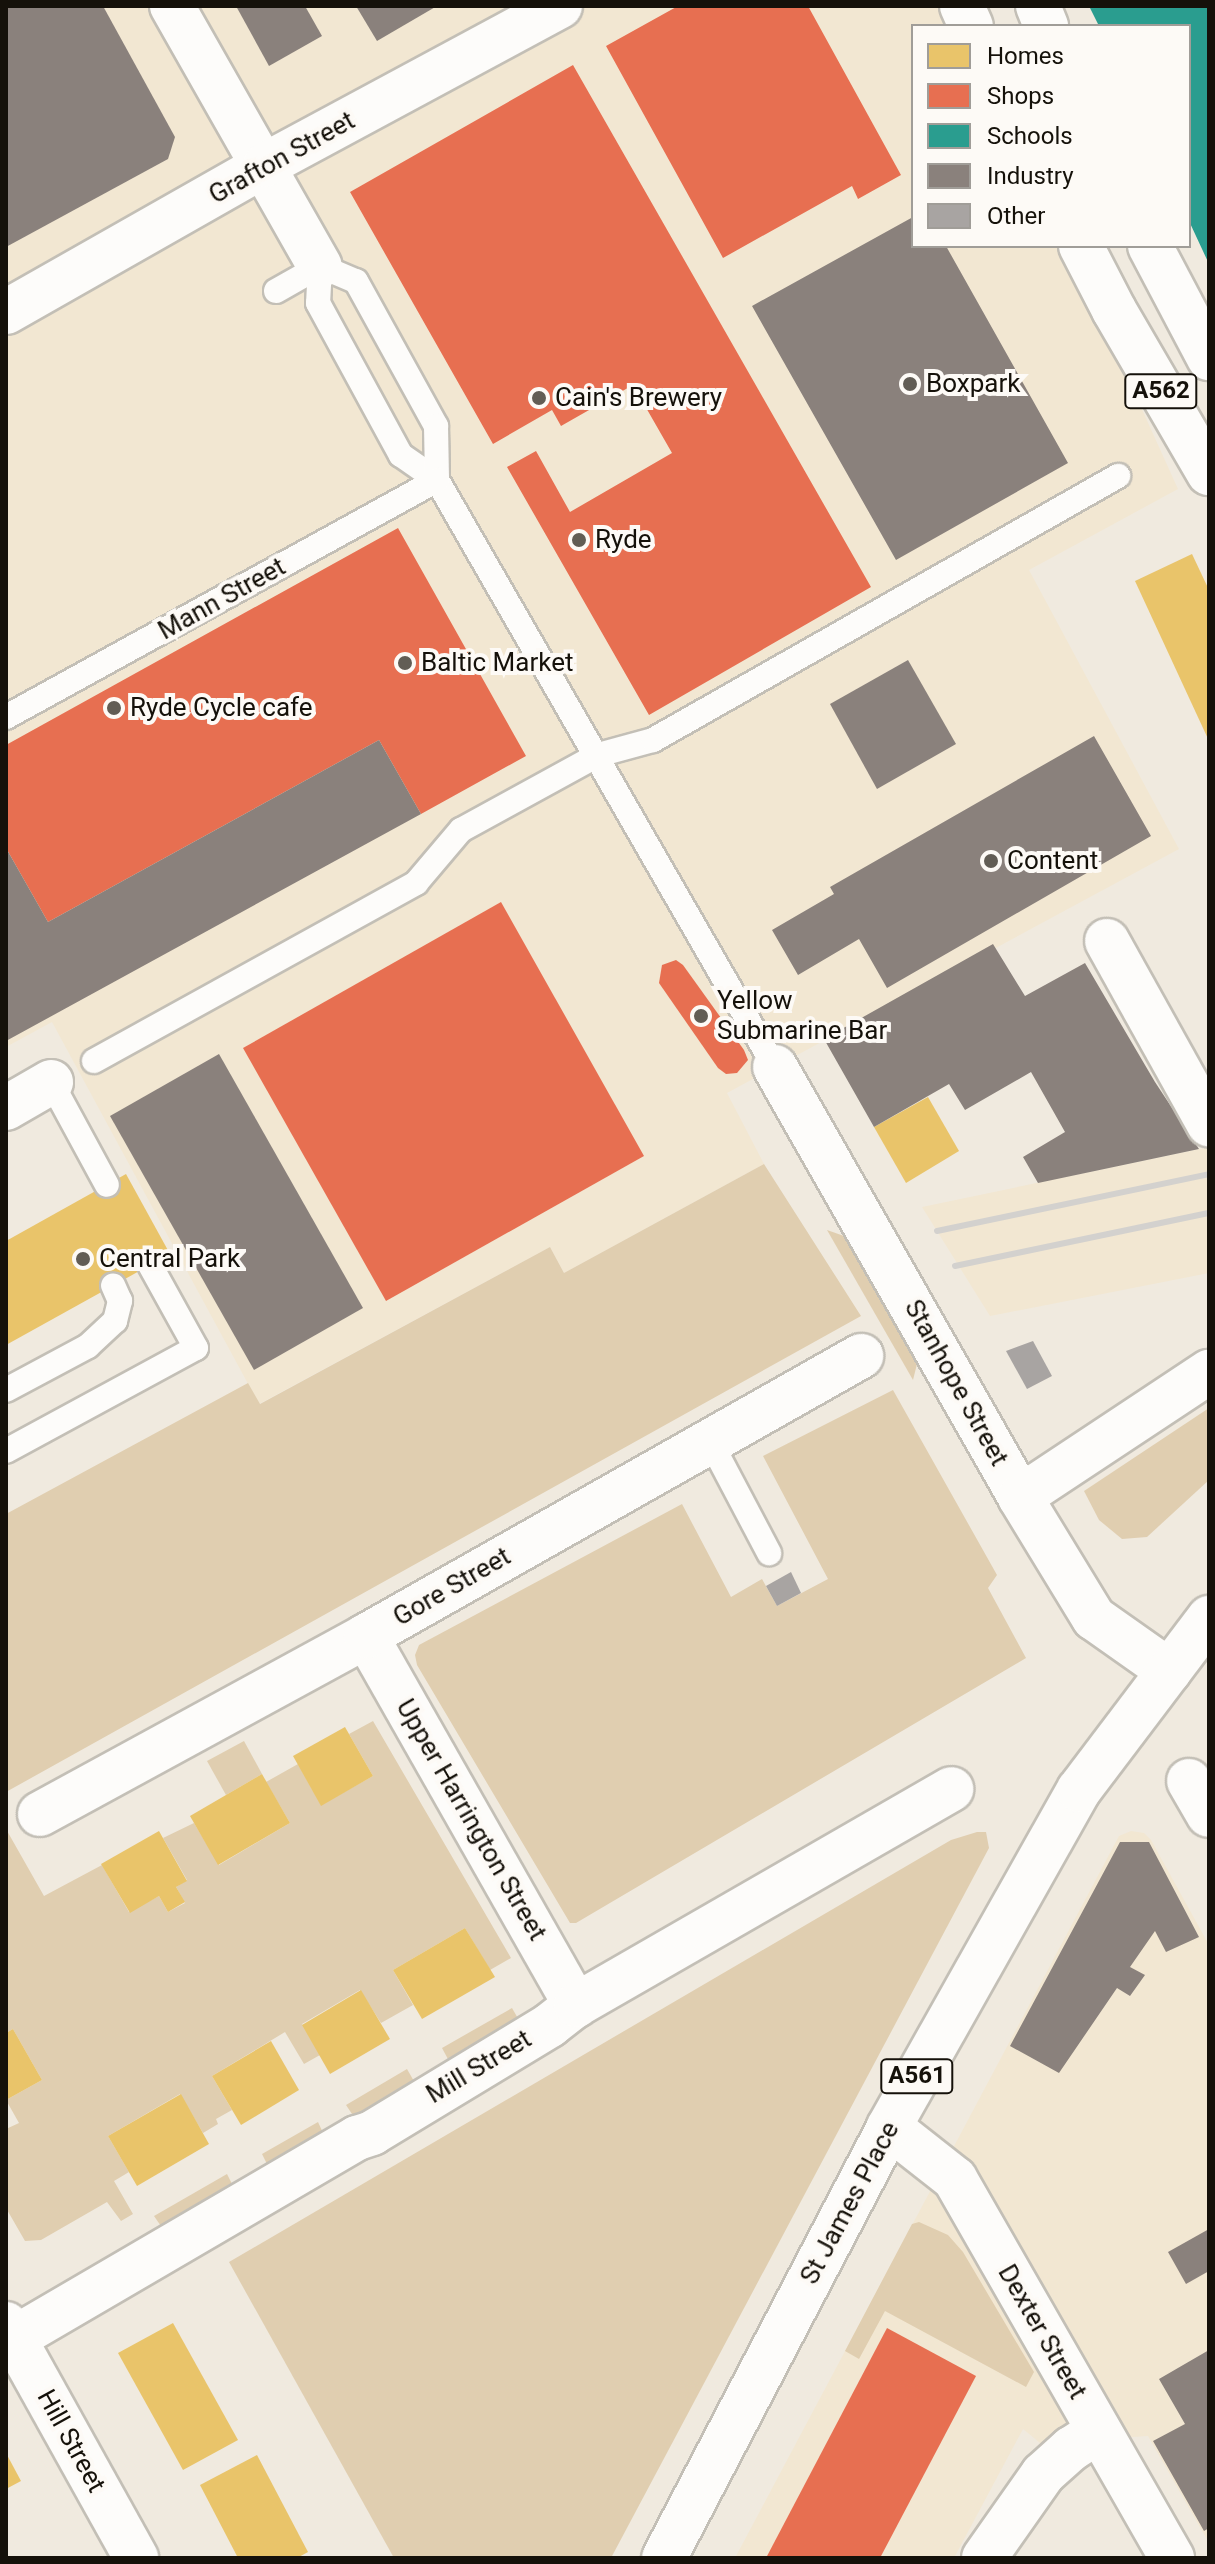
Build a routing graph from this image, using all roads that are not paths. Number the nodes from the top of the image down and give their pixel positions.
1 (172, 6) edge
2 (560, 6) edge
3 (515, 17) edge
4 (265, 165) junction
5 (1082, 248) edge
6 (1151, 248) edge
7 (320, 266) junction
8 (276, 291) dead end
9 (6, 312) edge
10 (1209, 358) edge
11 (1209, 473) edge
12 (1118, 476) dead end
13 (437, 480) junction
14 (6, 717) edge
15 (598, 755) junction
16 (1107, 941) dead end
17 (94, 1061) dead end
18 (775, 1067) joint
19 (51, 1082) joint
20 (6, 1108) edge
21 (1209, 1124) edge
22 (107, 1185) dead end
23 (150, 1265) dead end
24 (113, 1285) dead end
25 (861, 1356) dead end
26 (1209, 1372) edge
27 (6, 1390) edge
28 (710, 1441) junction
29 (6, 1451) edge
30 (1020, 1497) junction
31 (769, 1553) dead end
32 (1209, 1618) edge
33 (366, 1636) junction
34 (1169, 1671) junction
35 (951, 1789) dead end
36 (40, 1814) dead end
37 (576, 2005) junction
38 (889, 2127) junction
39 (9, 2335) edge
40 (1099, 2431) junction
41 (136, 2558) edge
42 (664, 2558) edge
43 (984, 2558) edge
44 (1172, 2558) edge

1 - 4 main road
2 - 3 main road, Grafton Street
3 - 4 main road, Grafton Street
4 - 7 main road
4 - 9 main road, Grafton Street
5 - 11 main road, A562
6 - 10 main road, A562
7 - 8 lane
7 - 13 lane
7 - 13 lane
12 - 15 lane
13 - 14 lane, Mann Street
13 - 15 lane
15 - 17 lane
15 - 18 lane
16 - 21 main road
18 - 30 main road, Stanhope Street
19 - 20 main road
19 - 22 lane
23 - 29 lane
24 - 27 lane
25 - 28 main road, Gore Street
26 - 30 main road
28 - 31 lane
28 - 33 main road, Gore Street
30 - 34 main road, Stanhope Street
32 - 34 main road, St James Place / A561
33 - 36 main road, Gore Street
33 - 37 main road, Upper Harrington Street
34 - 38 main road, St James Place / A561
35 - 37 main road, Mill Street
37 - 39 main road, Mill Street
38 - 40 main road, Dexter Street
38 - 42 main road, St James Place / A561
39 - 41 main road, Hill Street
40 - 43 main road
40 - 44 main road, Dexter Street

